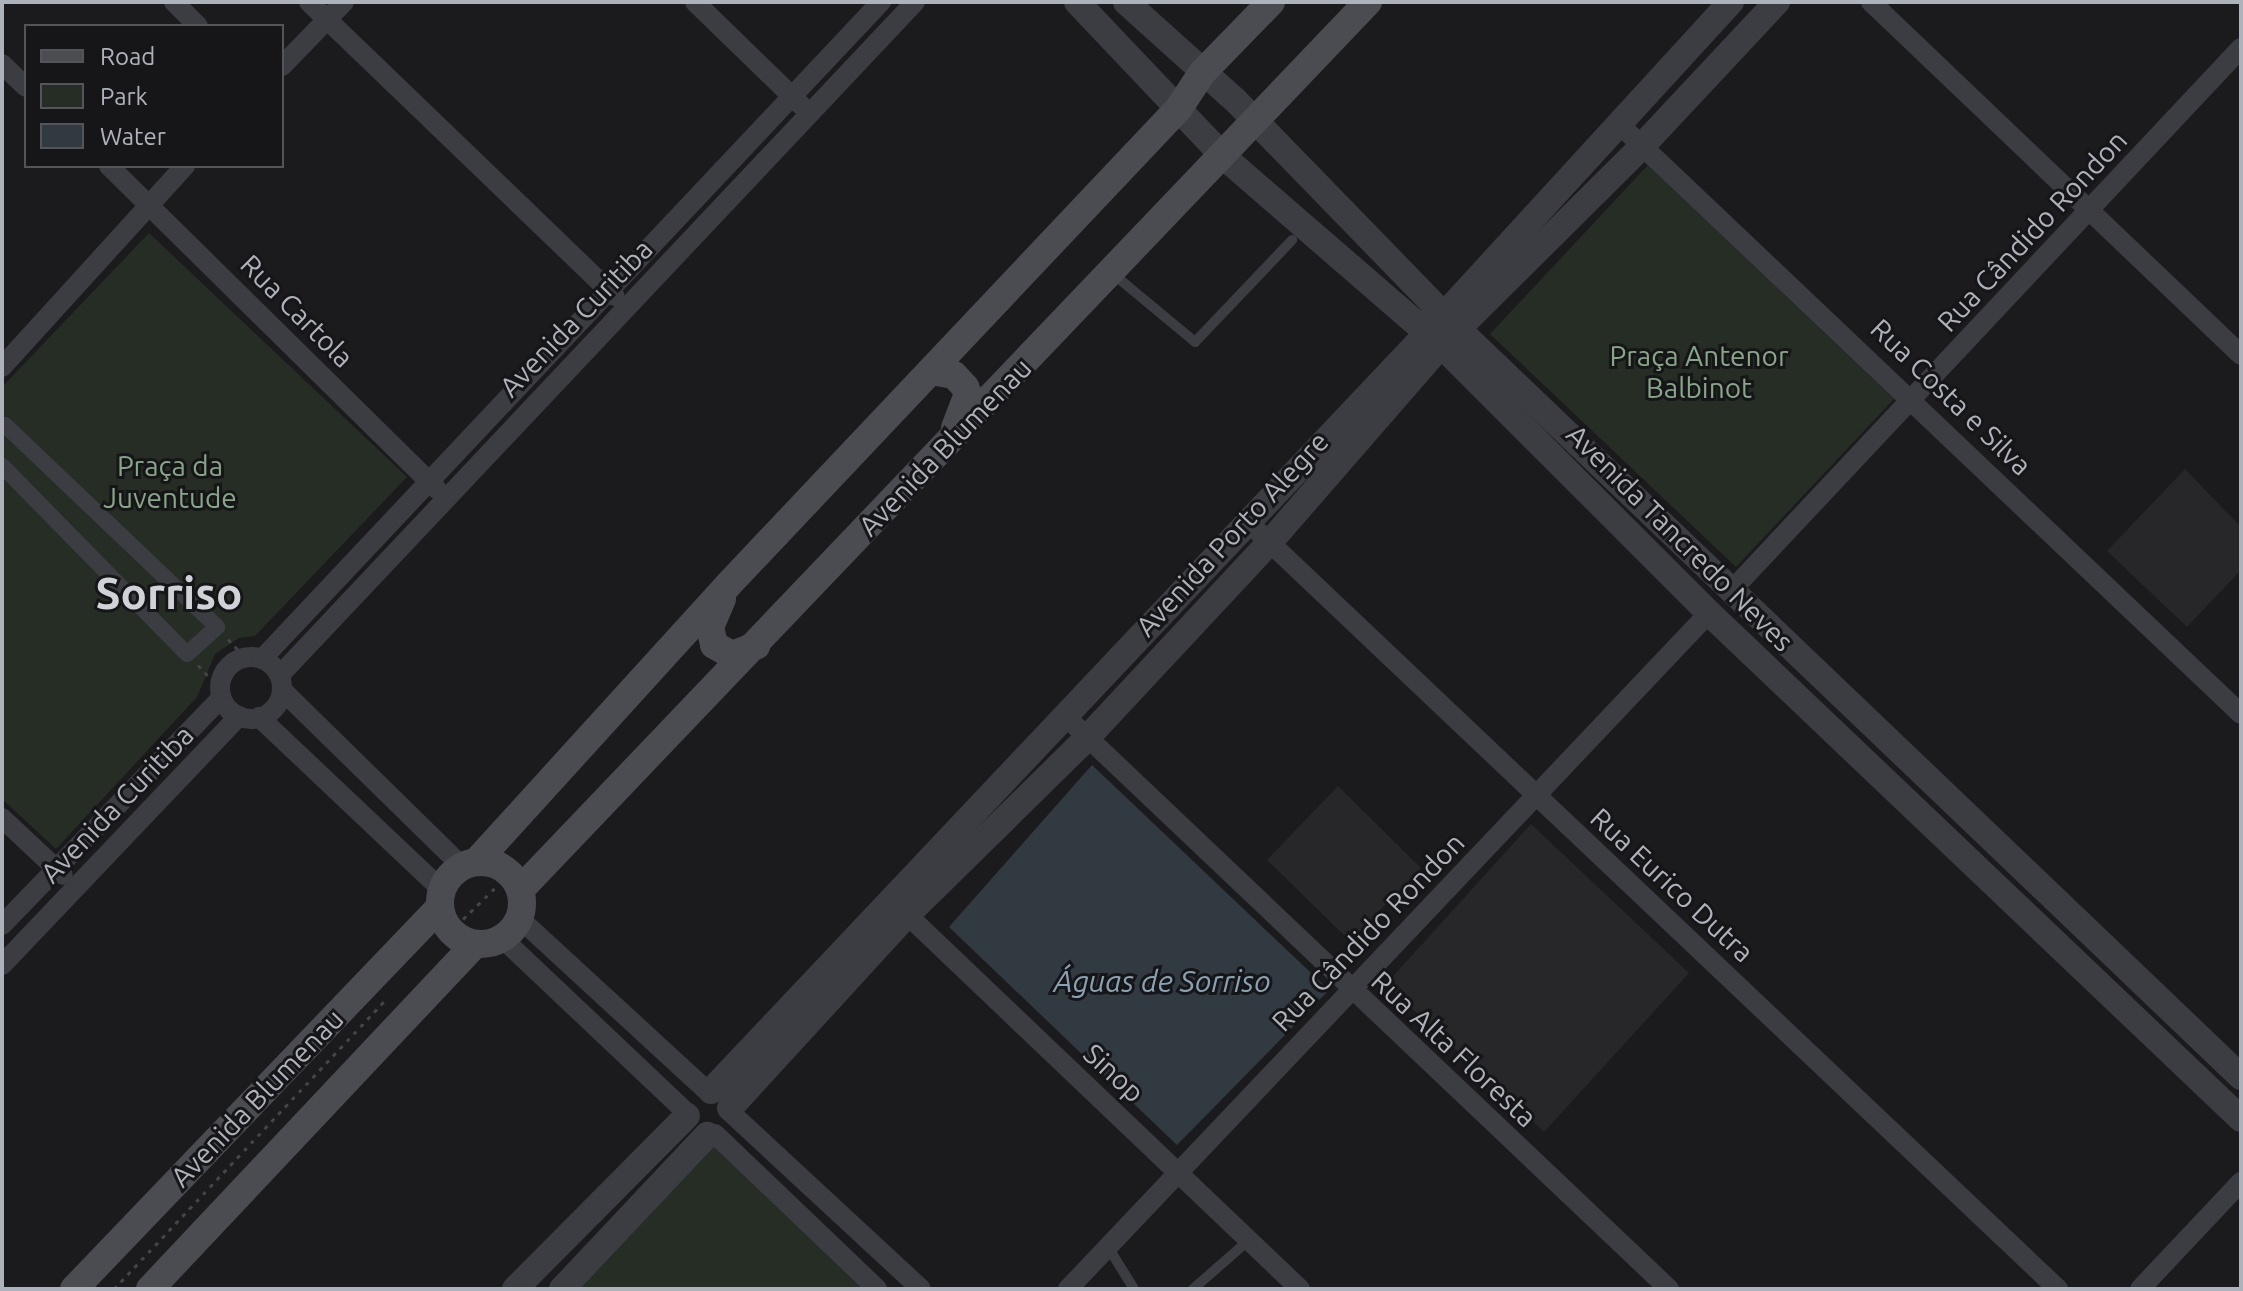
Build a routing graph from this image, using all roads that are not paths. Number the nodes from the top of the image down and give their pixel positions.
1 (174, 2) edge
2 (309, 2) edge
3 (344, 2) edge
4 (695, 2) edge
5 (881, 2) edge
6 (915, 2) edge
7 (1077, 2) edge
8 (1126, 2) edge
9 (1271, 2) edge
10 (1368, 2) edge
11 (1731, 2) edge
12 (1777, 2) edge
13 (1871, 2) edge
14 (328, 19) junction
15 (196, 24) edge
16 (2241, 48) edge
17 (2, 64) edge
18 (284, 64) edge
19 (1202, 73) junction
20 (24, 85) edge
21 (792, 97) junction
22 (1179, 108) junction
23 (810, 115) junction
24 (1619, 124) junction
25 (1254, 126) junction
26 (1644, 144) junction
27 (1224, 157) junction
28 (111, 168) edge
29 (183, 168) edge
30 (149, 204) junction
31 (2091, 211) junction
32 (1292, 240) dead end
33 (1112, 273) junction
34 (607, 288) junction
35 (626, 306) junction
36 (1442, 331) junction
37 (2241, 355) edge
38 (2, 367) edge
39 (931, 371) junction
40 (1913, 399) junction
41 (1334, 427) junction
42 (2, 428) edge
43 (945, 445) junction
44 (1357, 446) junction
45 (2, 466) edge
46 (427, 479) junction
47 (446, 497) junction
48 (1243, 517) junction
49 (1270, 542) junction
50 (729, 584) junction
51 (1731, 591) junction
52 (1709, 613) junction
53 (756, 646) junction
54 (254, 658) junction
55 (281, 683) junction
56 (220, 693) junction
57 (2241, 714) edge
58 (1064, 715) junction
59 (249, 717) junction
60 (1087, 738) junction
61 (1537, 795) junction
62 (2, 818) edge
63 (470, 863) junction
64 (54, 867) junction
65 (77, 886) junction
66 (440, 898) junction
67 (898, 906) junction
68 (504, 923) junction
69 (2, 925) edge
70 (2, 965) edge
71 (1351, 991) junction
72 (2241, 1077) edge
73 (720, 1101) junction
74 (687, 1114) junction
75 (2241, 1119) edge
76 (711, 1134) junction
77 (1178, 1173) junction
78 (2241, 1182) edge
79 (1249, 1240) junction
80 (1108, 1247) junction
81 (74, 1289) edge
82 (150, 1289) edge
83 (515, 1289) edge
84 (562, 1289) edge
85 (877, 1289) edge
86 (921, 1289) edge
87 (1068, 1289) edge
88 (1134, 1289) edge
89 (1193, 1289) edge
90 (1300, 1289) edge
91 (1669, 1289) edge
92 (2058, 1289) edge
93 (2140, 1289) edge

1 - 15 street
2 - 14 street
3 - 14 street
4 - 21 street
5 - 21 street, Avenida Curitiba
6 - 23 street, Avenida Curitiba
7 - 22 street, Avenida Tancredo Neves
8 - 19 street, Avenida Tancredo Neves
9 - 19 main road
10 - 25 main road, Avenida Blumenau
11 - 24 street, Avenida Porto Alegre
12 - 26 street, Avenida Porto Alegre
13 - 31 street
14 - 18 street
14 - 34 street
16 - 31 street, Rua Cândido Rondon
17 - 20 street
19 - 22 main road
19 - 25 street, Avenida Tancredo Neves
21 - 23 street
21 - 34 street, Avenida Curitiba
22 - 27 street, Avenida Tancredo Neves
22 - 39 main road
23 - 35 street, Avenida Curitiba
24 - 26 street, Rua Costa e Silva
24 - 36 street, Avenida Porto Alegre
25 - 27 main road, Avenida Blumenau
25 - 36 street, Avenida Tancredo Neves
26 - 36 street, Avenida Porto Alegre
26 - 40 street, Rua Costa e Silva
27 - 33 main road, Avenida Blumenau
27 - 36 street, Avenida Tancredo Neves
28 - 30 street, Rua Cartola
29 - 30 street
30 - 38 street
30 - 46 street, Rua Cartola
31 - 37 street
31 - 40 street, Rua Cândido Rondon
32 - 33 lane
33 - 43 main road, Avenida Blumenau
34 - 35 street
34 - 46 street, Avenida Curitiba
35 - 47 street, Avenida Curitiba
36 - 41 street, Avenida Porto Alegre
36 - 44 street, Avenida Porto Alegre
36 - 51 street, Avenida Tancredo Neves
36 - 52 street, Avenida Tancredo Neves
39 - 43 main road
39 - 50 main road
40 - 51 street, Rua Cândido Rondon
40 - 57 street, Rua Costa e Silva
41 - 44 street
41 - 48 street, Avenida Porto Alegre
42 - 45 street
43 - 53 main road, Avenida Blumenau
44 - 49 street, Avenida Porto Alegre
46 - 47 street, Rua Cartola
46 - 54 street, Avenida Curitiba
47 - 55 street, Avenida Curitiba
48 - 49 street, Rua Eurico Dutra
48 - 58 street, Avenida Porto Alegre
49 - 60 street, Avenida Porto Alegre
49 - 61 street, Rua Eurico Dutra
50 - 53 main road
50 - 63 main road
51 - 72 street, Avenida Tancredo Neves
52 - 61 street, Rua Cândido Rondon
52 - 75 street, Avenida Tancredo Neves
53 - 68 main road, Avenida Blumenau
54 - 55 street
54 - 56 street
55 - 59 street
55 - 63 street
56 - 59 street
56 - 64 street, Avenida Curitiba
58 - 60 street, Rua Alta Floresta
58 - 67 street, Avenida Porto Alegre
59 - 65 street, Avenida Curitiba
59 - 66 street
60 - 67 street, Avenida Porto Alegre
60 - 71 street, Rua Alta Floresta
61 - 71 street, Rua Cândido Rondon
61 - 92 street, Rua Eurico Dutra
62 - 64 street
63 - 66 main road, Avenida Blumenau
63 - 68 main road
64 - 65 street
64 - 69 street, Avenida Curitiba
65 - 70 street, Avenida Curitiba
66 - 68 main road
66 - 81 main road, Avenida Blumenau
67 - 73 street, Avenida Porto Alegre
67 - 77 street, Sinop
68 - 73 street
68 - 74 street
68 - 82 main road, Avenida Blumenau
71 - 77 street, Rua Cândido Rondon
71 - 91 street, Rua Alta Floresta
73 - 74 street
73 - 76 street
73 - 86 street
74 - 76 street
74 - 83 street
76 - 84 street
76 - 85 street
77 - 79 street, Sinop
77 - 80 street, Rua Cândido Rondon
78 - 93 street
79 - 89 lane
79 - 90 street, Sinop
80 - 87 street, Rua Cândido Rondon
80 - 88 lane

